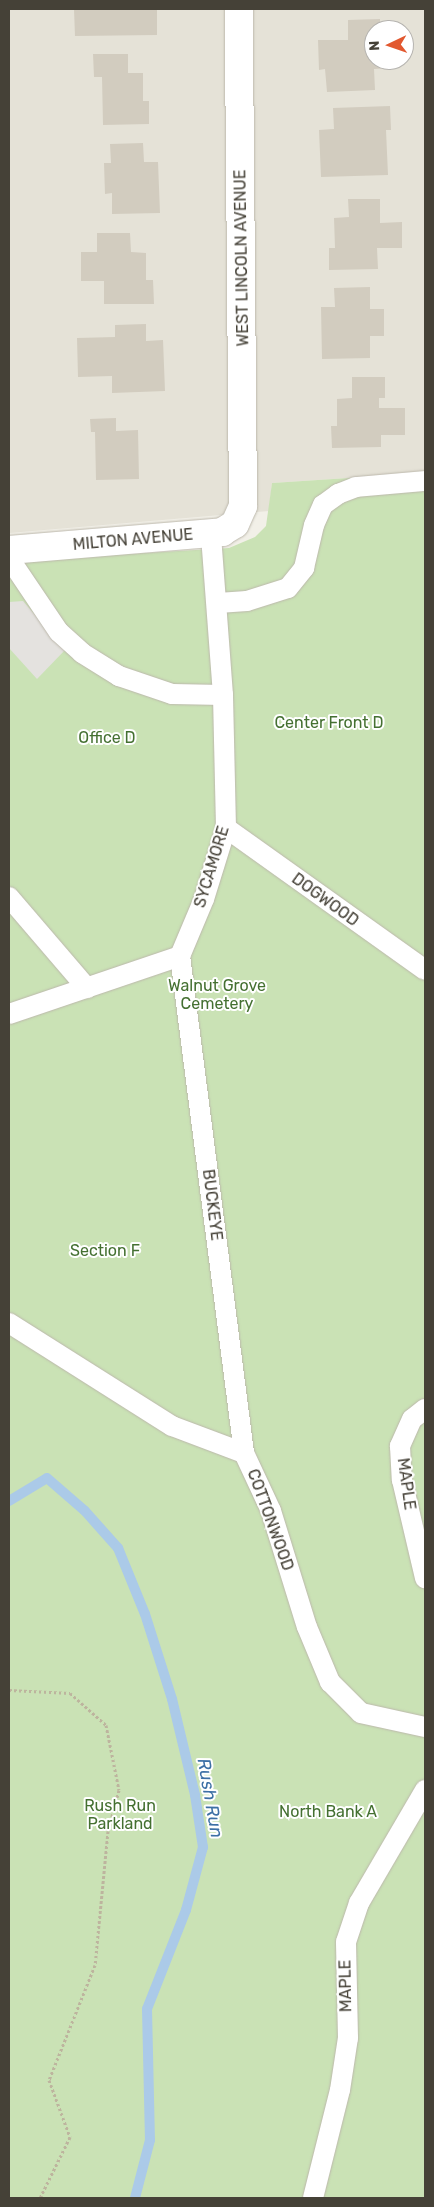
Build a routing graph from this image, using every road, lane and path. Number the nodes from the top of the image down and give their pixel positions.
1 (239, 9) edge
2 (425, 481) edge
3 (243, 506) joint
4 (211, 534) junction
5 (9, 550) edge
6 (9, 558) edge
7 (218, 603) junction
8 (223, 695) junction
9 (226, 828) junction
10 (9, 898) edge
11 (180, 956) junction
12 (425, 970) edge
13 (87, 988) junction
14 (9, 1014) edge
15 (9, 1323) edge
16 (418, 1414) edge
17 (244, 1453) junction
18 (425, 1578) edge
19 (9, 1690) edge
20 (425, 1727) edge
21 (425, 1790) edge
22 (40, 2198) edge
23 (313, 2198) edge

1 - 3 street, WEST LINCOLN AVENUE
2 - 7 lane
3 - 4 street, MILTON AVENUE
4 - 5 street, MILTON AVENUE
4 - 7 lane, SYCAMORE
6 - 8 lane
7 - 8 lane, SYCAMORE
8 - 9 lane, SYCAMORE
9 - 11 lane, SYCAMORE
9 - 12 lane, DOGWOOD
10 - 13 lane
11 - 13 lane
11 - 17 lane, BUCKEYE
13 - 14 lane
15 - 17 lane, COTTONWOOD
16 - 18 lane, MAPLE
17 - 20 lane, COTTONWOOD
19 - 22 path
21 - 23 lane, MAPLE

